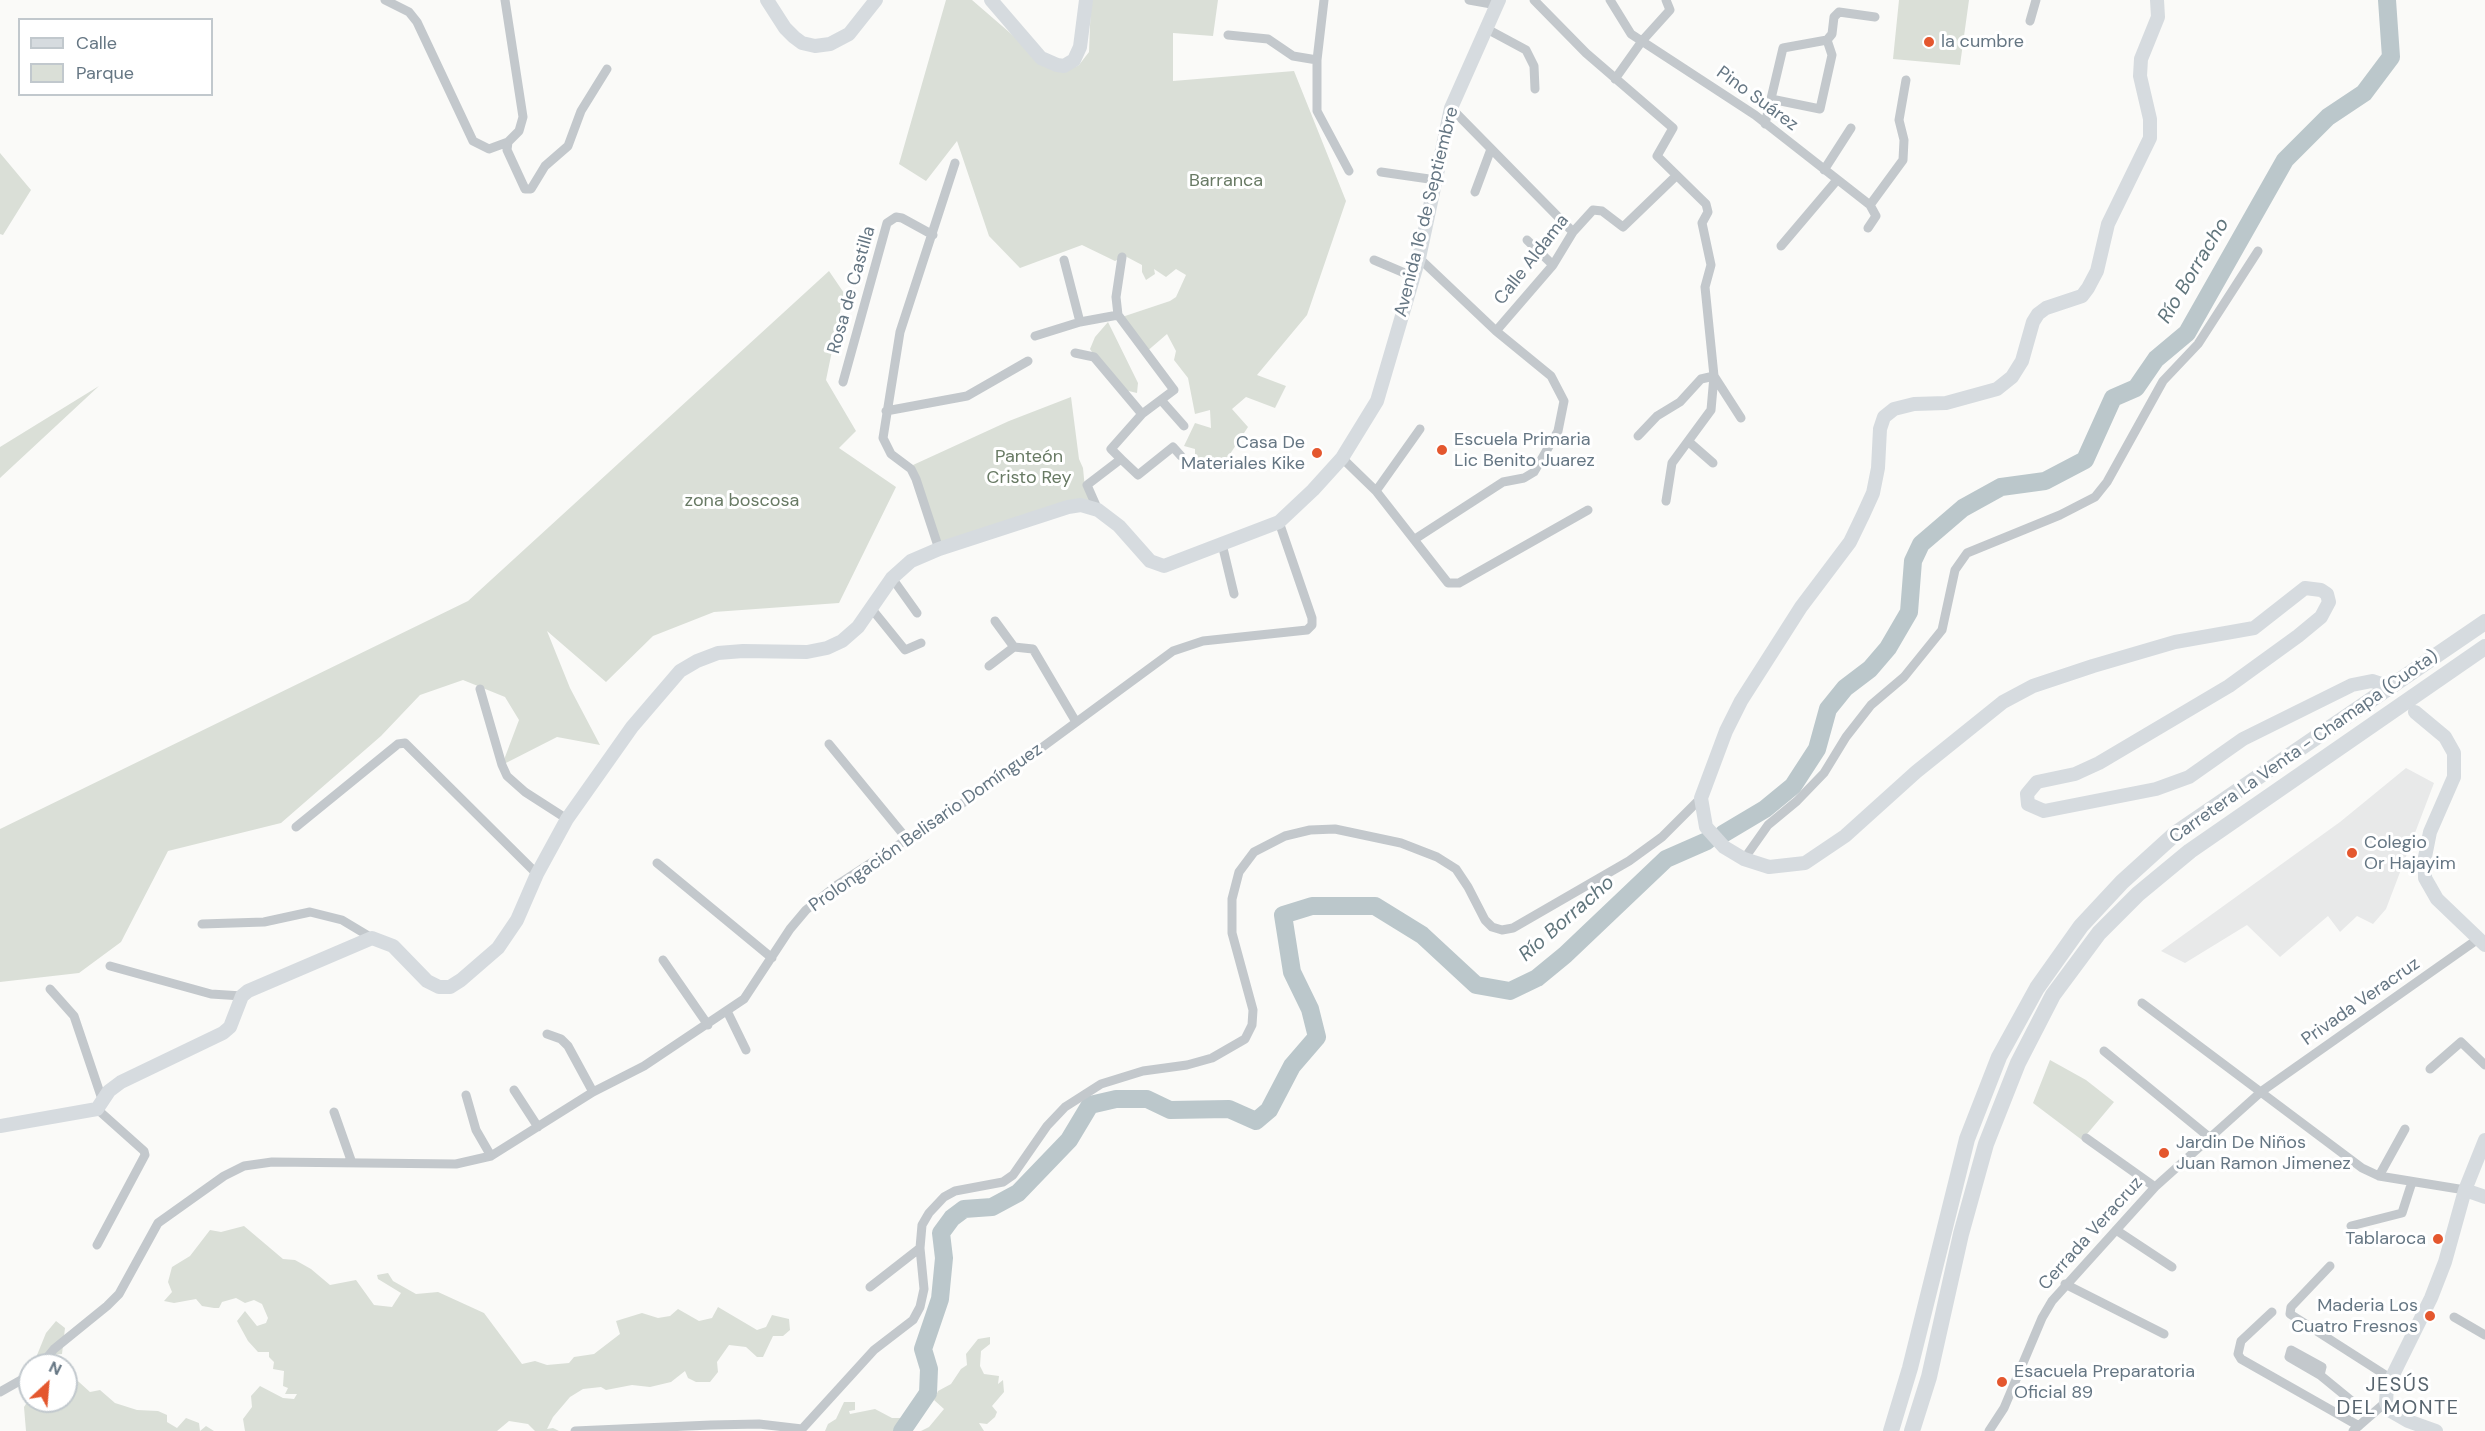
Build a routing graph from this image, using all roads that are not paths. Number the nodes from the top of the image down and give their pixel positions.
1 (385, 0) edge
2 (505, 0) edge
3 (767, 0) edge
4 (876, 0) edge
5 (991, 0) edge
6 (1086, 0) edge
7 (1324, 0) edge
8 (1469, 0) edge
9 (1534, 0) edge
10 (1610, 0) edge
11 (1666, 0) edge
12 (2036, 0) edge
13 (2157, 0) edge
14 (1498, 2) edge
15 (1875, 17) dead end
16 (2031, 21) dead end
17 (1487, 29) junction
18 (1228, 35) dead end
19 (1827, 40) junction
20 (1642, 41) junction
21 (1317, 60) junction
22 (607, 69) dead end
23 (1615, 79) junction
24 (1906, 80) dead end
25 (1535, 89) dead end
26 (1771, 99) junction
27 (1451, 108) junction
28 (1765, 124) junction
29 (1851, 128) dead end
30 (508, 142) junction
31 (1491, 149) junction
32 (955, 163) dead end
33 (1824, 170) junction
34 (1349, 171) dead end
35 (1381, 172) dead end
36 (1676, 176) junction
37 (1436, 180) junction
38 (1837, 180) junction
39 (1475, 192) dead end
40 (1870, 205) junction
41 (1868, 228) dead end
42 (1573, 232) junction
43 (933, 235) junction
44 (1527, 240) dead end
45 (1780, 246) dead end
46 (2258, 251) dead end
47 (1122, 257) dead end
48 (1419, 258) junction
49 (1064, 260) dead end
50 (1374, 260) dead end
51 (1553, 265) junction
52 (1413, 277) junction
53 (1118, 315) junction
54 (1080, 322) junction
55 (1497, 331) junction
56 (1035, 336) dead end
57 (1075, 353) dead end
58 (1028, 361) dead end
59 (1714, 376) junction
60 (843, 382) dead end
61 (1161, 400) junction
62 (886, 411) junction
63 (1142, 414) junction
64 (1741, 418) dead end
65 (1184, 426) dead end
66 (1420, 429) dead end
67 (1638, 435) dead end
68 (1689, 442) junction
69 (1182, 456) dead end
70 (1342, 458) junction
71 (1121, 459) junction
72 (1713, 464) dead end
73 (1376, 491) junction
74 (1666, 501) dead end
75 (1098, 510) junction
76 (1588, 510) dead end
77 (1279, 522) junction
78 (1415, 539) junction
79 (1222, 544) junction
80 (939, 549) junction
81 (892, 578) junction
82 (1234, 594) dead end
83 (871, 608) junction
84 (917, 613) dead end
85 (994, 621) dead end
86 (2485, 622) edge
87 (921, 643) dead end
88 (1014, 647) junction
89 (2485, 647) edge
90 (989, 666) dead end
91 (2384, 685) dead end
92 (480, 689) dead end
93 (2415, 712) dead end
94 (1076, 722) junction
95 (829, 744) dead end
96 (1701, 798) junction
97 (567, 819) junction
98 (296, 827) dead end
99 (907, 839) junction
100 (1744, 859) junction
101 (657, 863) dead end
102 (537, 874) junction
103 (202, 924) dead end
104 (372, 938) junction
105 (2482, 942) edge
106 (772, 958) junction
107 (663, 960) dead end
108 (110, 966) dead end
109 (50, 989) dead end
110 (242, 996) junction
111 (2142, 1003) dead end
112 (727, 1011) junction
113 (708, 1025) junction
114 (547, 1034) dead end
115 (746, 1050) dead end
116 (2104, 1051) dead end
117 (2485, 1065) edge
118 (2430, 1069) dead end
119 (514, 1090) dead end
120 (2262, 1091) junction
121 (593, 1092) junction
122 (466, 1095) dead end
123 (100, 1104) junction
124 (334, 1112) dead end
125 (0, 1126) edge
126 (538, 1127) junction
127 (2405, 1129) dead end
128 (2209, 1137) junction
129 (2086, 1138) dead end
130 (2485, 1140) edge
131 (491, 1156) junction
132 (352, 1163) junction
133 (2379, 1176) junction
134 (2412, 1182) junction
135 (2155, 1187) junction
136 (2465, 1190) junction
137 (2485, 1197) edge
138 (2351, 1227) dead end
139 (2116, 1230) junction
140 (97, 1245) dead end
141 (920, 1248) junction
142 (2330, 1266) dead end
143 (2172, 1268) dead end
144 (2065, 1284) junction
145 (870, 1287) dead end
146 (2272, 1312) dead end
147 (2454, 1317) dead end
148 (2164, 1334) dead end
149 (2485, 1335) edge
150 (51, 1353) edge
151 (2320, 1375) dead end
152 (2390, 1378) junction
153 (18, 1382) edge
154 (0, 1392) edge
155 (2386, 1402) junction
156 (2370, 1416) junction
157 (656, 1429) edge
158 (2356, 1429) edge
159 (801, 1430) edge
160 (575, 1431) edge
161 (1891, 1431) edge
162 (1912, 1431) edge
163 (1989, 1431) edge
164 (2436, 1431) edge

1 - 30 street
2 - 30 street
3 - 4 main road
5 - 6 main road
7 - 21 street
8 - 14 street
9 - 23 street
10 - 20 street, Pino Suárez
11 - 20 street
12 - 16 street
13 - 96 main road
14 - 17 main road, Avenida 16 de Septiembre
15 - 19 street
17 - 25 street
17 - 27 main road, Avenida 16 de Septiembre
18 - 21 street
19 - 26 street
19 - 26 street
20 - 23 street
20 - 28 street, Pino Suárez
21 - 34 street
22 - 30 street
23 - 36 street
24 - 40 street
26 - 28 street
27 - 31 street
27 - 37 main road, Avenida 16 de Septiembre
28 - 33 street, Pino Suárez
29 - 33 street
31 - 39 street
31 - 42 street
32 - 43 street
33 - 38 street, Pino Suárez
35 - 37 street
36 - 42 street, Calle Aldama
36 - 59 street
37 - 48 main road, Avenida 16 de Septiembre
38 - 40 street, Pino Suárez
38 - 45 street
40 - 41 street
42 - 51 street, Calle Aldama
43 - 60 street, Rosa de Castilla
43 - 62 street
44 - 51 street
46 - 100 street
47 - 53 street
48 - 52 main road, Avenida 16 de Septiembre
48 - 55 street
49 - 54 street
50 - 52 street
51 - 55 street, Calle Aldama
52 - 70 main road, Avenida 16 de Septiembre
53 - 54 street
53 - 61 street
54 - 56 street
55 - 78 street
57 - 63 street
58 - 62 street
59 - 64 street
59 - 67 street
59 - 68 street
61 - 63 street
61 - 65 street
62 - 80 street
63 - 71 street
66 - 73 street
68 - 72 street
68 - 74 street
69 - 71 street
70 - 73 street
70 - 77 main road, Avenida 16 de Septiembre
71 - 75 street
73 - 78 street
75 - 79 main road, Avenida 16 de Septiembre
75 - 80 main road
76 - 78 street
77 - 79 main road, Avenida 16 de Septiembre
77 - 94 street, Prolongación Belisario Domínguez
79 - 82 street
80 - 81 main road
81 - 83 main road
81 - 84 street
83 - 87 street
83 - 97 main road
85 - 88 street
86 - 161 highway, Carretera La Venta - Chamapa (Cuota)
88 - 90 street
88 - 94 street
89 - 162 highway, Carretera La Venta - Chamapa (Cuota)
91 - 100 main road
92 - 97 street
93 - 105 main road
94 - 99 street, Prolongación Belisario Domínguez
95 - 99 street
96 - 100 main road
96 - 141 street
97 - 102 main road
98 - 102 street
99 - 106 street, Prolongación Belisario Domínguez
101 - 106 street
102 - 104 main road
103 - 104 street
104 - 110 main road
105 - 120 street, Privada Veracruz
106 - 112 street, Prolongación Belisario Domínguez
107 - 113 street
108 - 110 street
109 - 123 street
110 - 123 main road
111 - 120 street
112 - 113 street, Prolongación Belisario Domínguez
112 - 115 street
113 - 121 street, Prolongación Belisario Domínguez
114 - 121 street
116 - 128 street
117 - 118 street
119 - 126 street
120 - 128 street, Cerrada Veracruz
120 - 133 street
121 - 126 street, Prolongación Belisario Domínguez
122 - 131 street
123 - 125 main road
123 - 140 street
124 - 132 street
126 - 131 street, Prolongación Belisario Domínguez
127 - 133 street
128 - 135 street, Cerrada Veracruz
129 - 135 street
130 - 136 main road
131 - 132 street, Prolongación Belisario Domínguez
132 - 150 street, Prolongación Belisario Domínguez
133 - 134 street
134 - 136 street
134 - 138 street
135 - 139 street, Cerrada Veracruz
136 - 137 main road
136 - 152 main road
139 - 143 street
139 - 144 street, Cerrada Veracruz
141 - 145 street
141 - 159 street
142 - 152 street
144 - 148 street
144 - 163 street, Cerrada Veracruz
146 - 158 street
147 - 149 street
151 - 156 street
152 - 155 main road
153 - 154 street
155 - 156 street
155 - 164 main road
156 - 158 street
157 - 159 street
157 - 160 street

